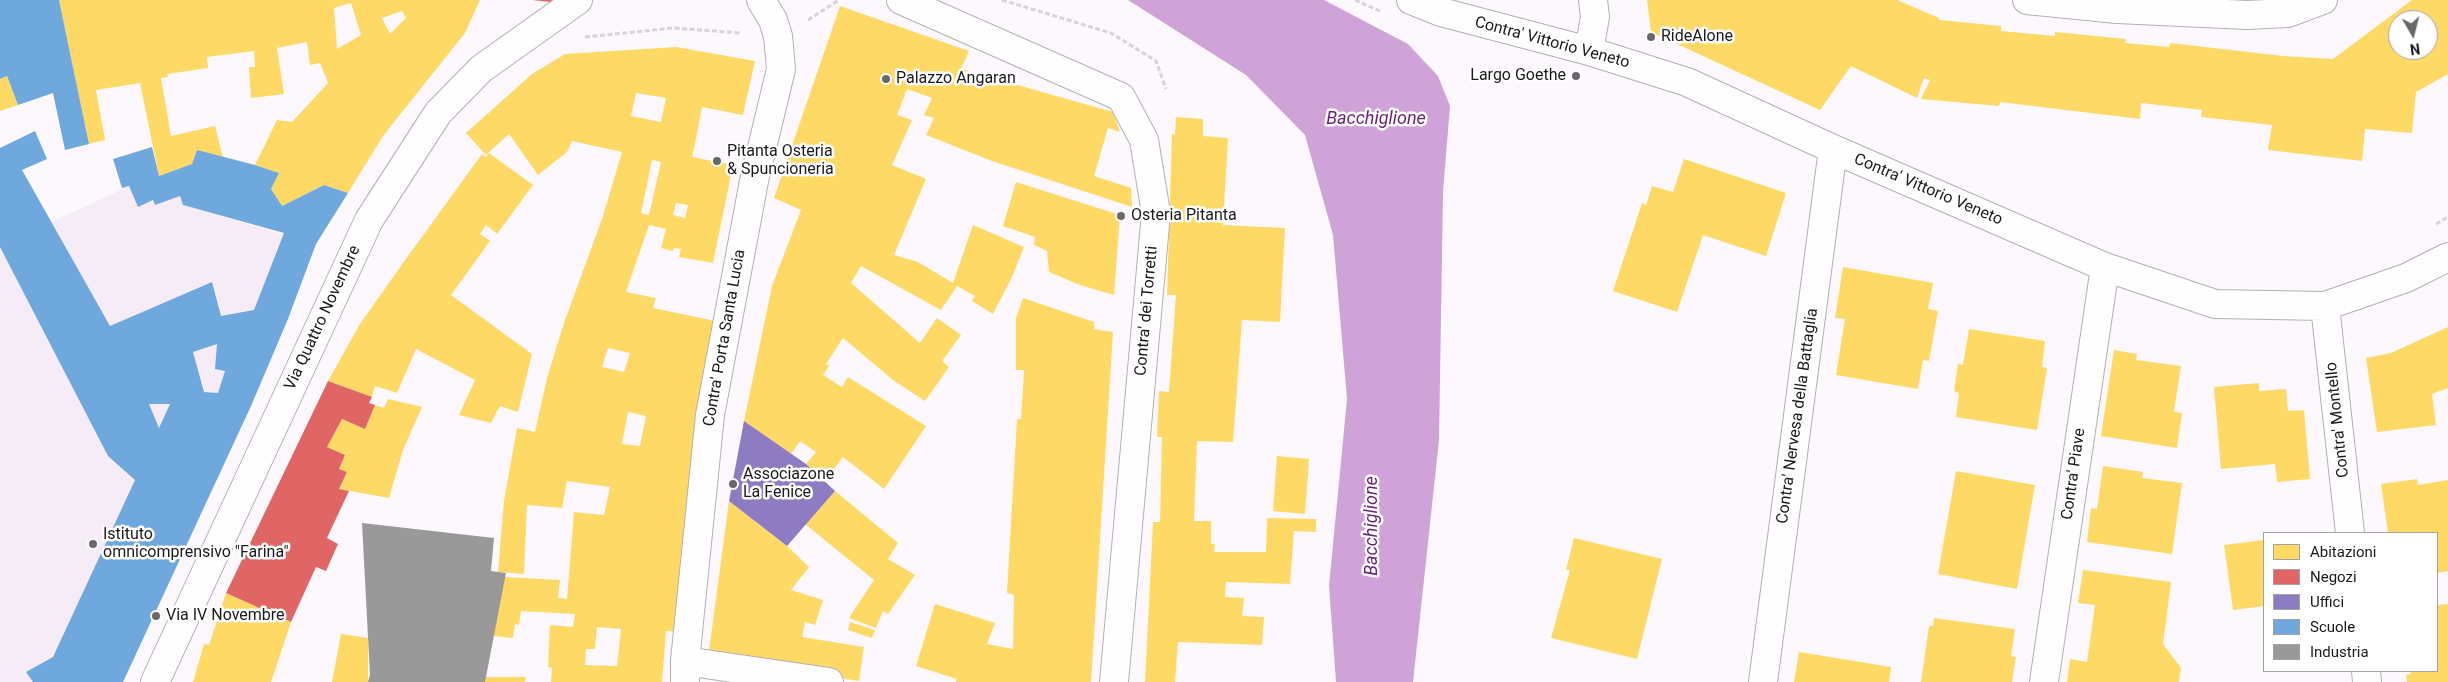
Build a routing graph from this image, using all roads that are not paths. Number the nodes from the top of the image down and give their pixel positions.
1 (598, 0) edge
2 (761, 0) edge
3 (901, 0) edge
4 (1411, 0) edge
5 (1594, 0) edge
6 (2027, 0) edge
7 (2323, 0) edge
8 (572, 4) edge
9 (1589, 51) junction
10 (1833, 149) junction
11 (2448, 257) edge
12 (2104, 267) junction
13 (2325, 306) junction
14 (2350, 532) edge
15 (685, 672) edge
16 (155, 682) edge
17 (829, 682) edge
18 (1114, 682) edge
19 (1763, 682) edge
20 (2044, 682) edge

1 - 8 street, Via Quattro Novembre
2 - 15 street, Contra' Porta Santa Lucia
3 - 18 street, Contra' dei Torretti
4 - 9 street, Contra' Vittorio Veneto
5 - 9 street
6 - 7 street
8 - 16 street, Via Quattro Novembre
9 - 10 street, Contra' Vittorio Veneto
10 - 12 street, Contra' Vittorio Veneto
10 - 19 street, Contra' Nervesa della Battaglia
11 - 13 street, Contra' Vittorio Veneto
12 - 13 street, Contra' Vittorio Veneto
12 - 20 street, Contra' Piave
13 - 14 street, Contra' Montello
15 - 17 street

